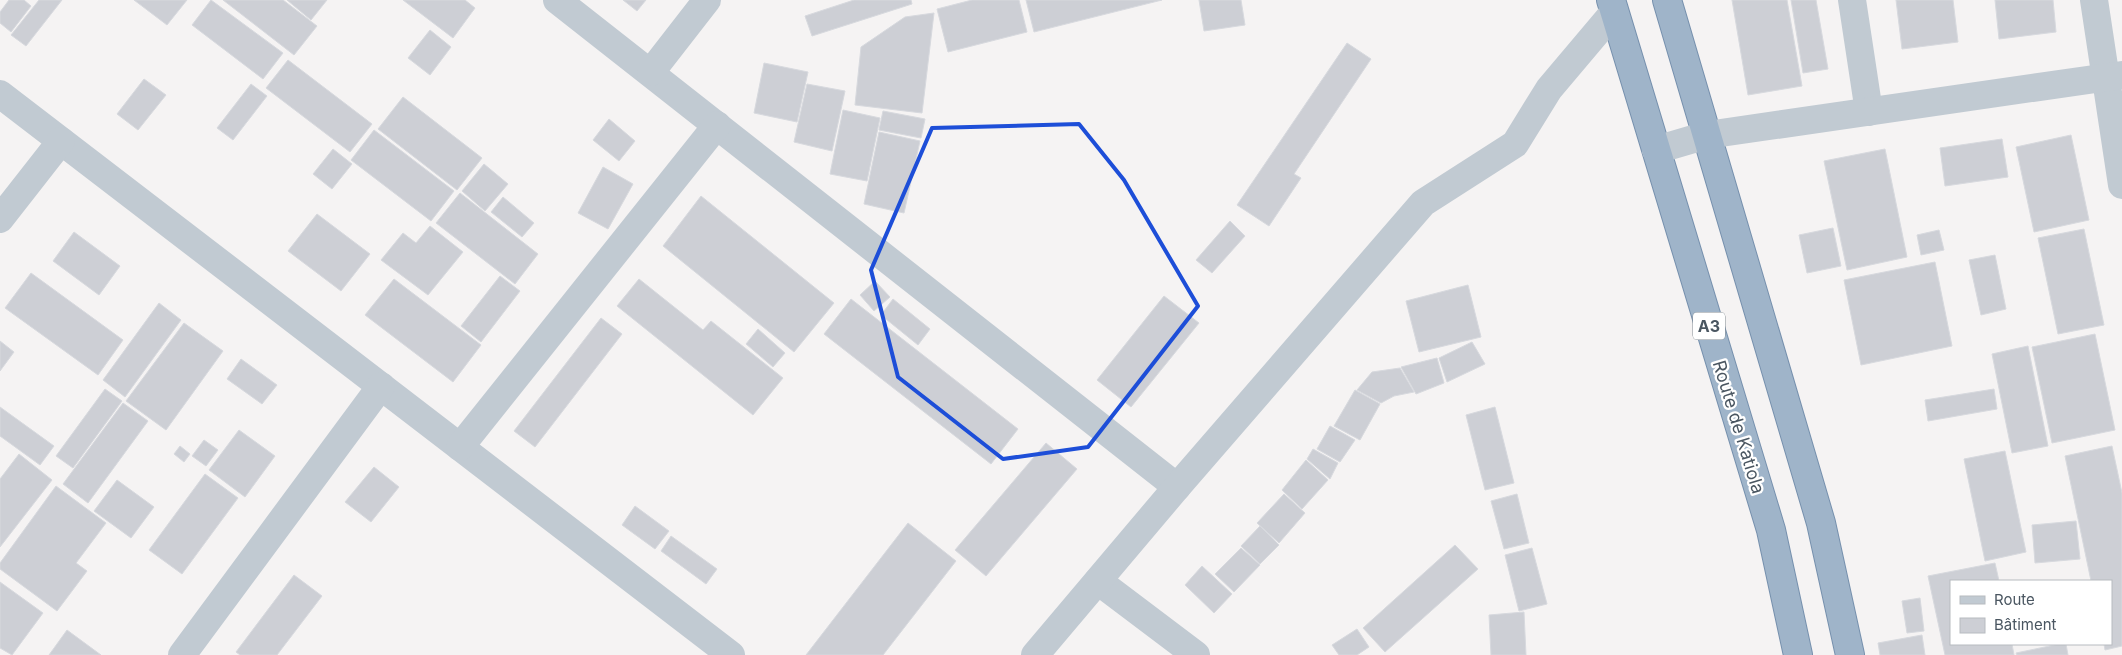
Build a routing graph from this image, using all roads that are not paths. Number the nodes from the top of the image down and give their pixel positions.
1 (557, 0) edge
2 (707, 0) edge
3 (1667, 0) edge
4 (1852, 0) edge
5 (2094, 0) edge
6 (1612, 6) edge
7 (651, 72) junction
8 (2114, 76) edge
9 (0, 94) edge
10 (1869, 112) junction
11 (717, 125) junction
12 (1707, 135) junction
13 (61, 141) junction
14 (1656, 150) junction
15 (2122, 185) edge
16 (0, 219) edge
17 (381, 386) junction
18 (460, 447) junction
19 (1177, 487) junction
20 (1098, 581) junction
21 (182, 655) edge
22 (731, 655) edge
23 (1035, 655) edge
24 (1196, 655) edge
25 (1798, 655) edge
26 (1850, 655) edge

1 - 7 street
2 - 7 street
3 - 12 highway
4 - 10 street
5 - 8 street
6 - 14 highway, Route de Katiola / A3
6 - 19 street
7 - 11 street
8 - 10 street
8 - 15 street
9 - 13 street
10 - 12 street
11 - 18 street
11 - 19 street
12 - 14 street
12 - 26 highway
13 - 16 street
13 - 17 street
14 - 25 highway, Route de Katiola / A3
17 - 18 street
17 - 21 street
18 - 22 street
19 - 20 street
20 - 23 street
20 - 24 street

